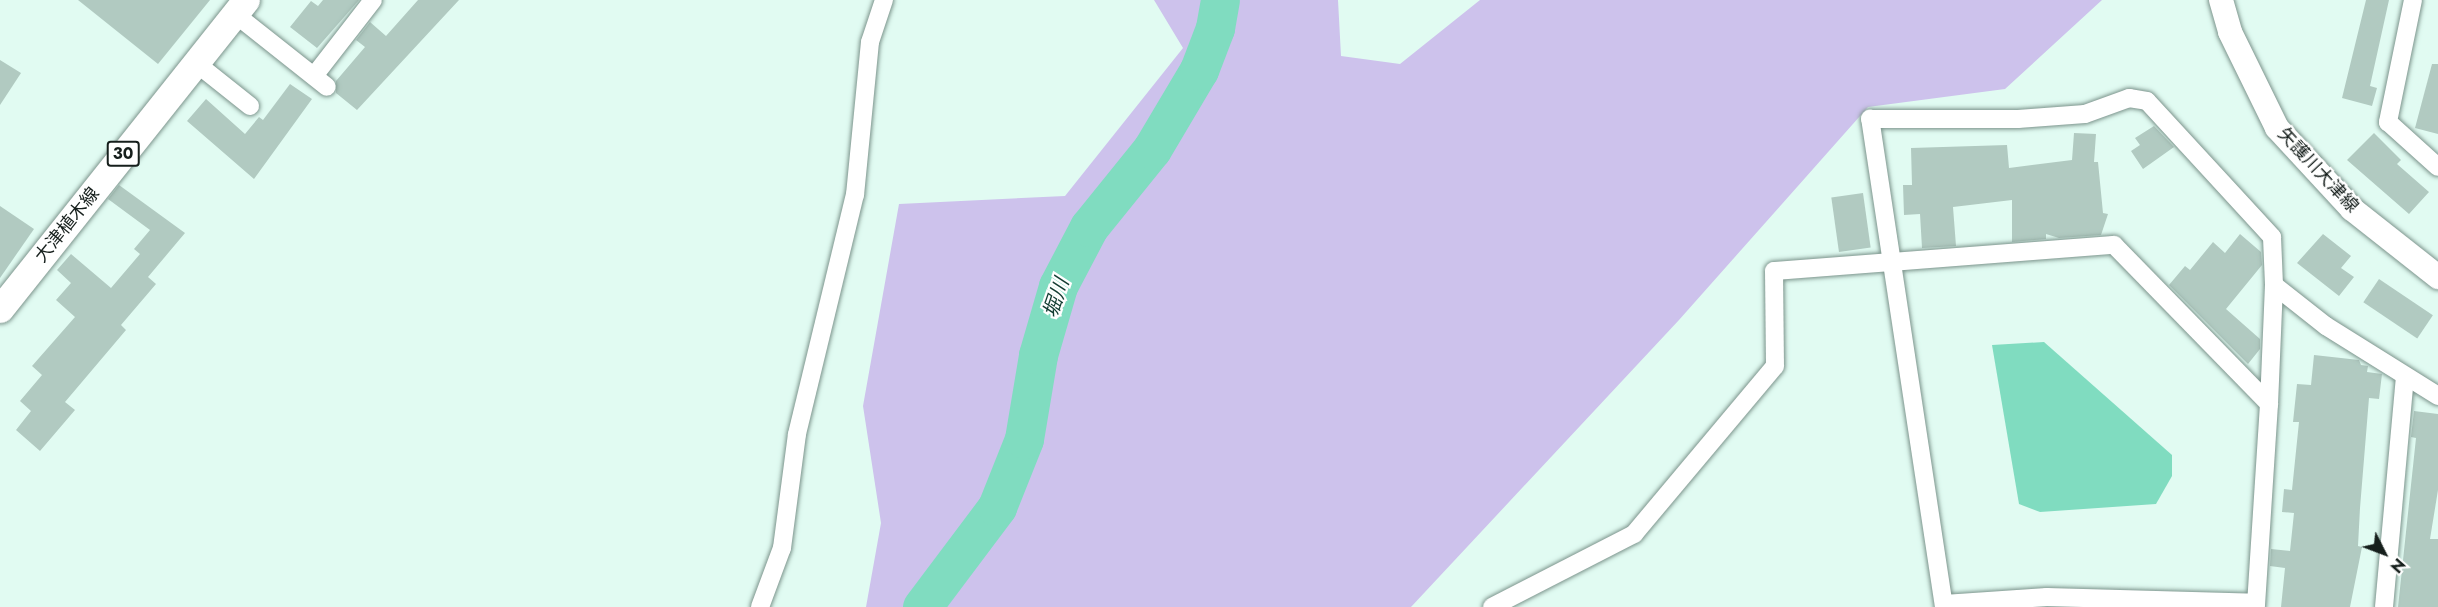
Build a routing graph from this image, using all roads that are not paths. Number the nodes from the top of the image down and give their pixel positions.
1 (373, 0) edge
2 (884, 0) edge
3 (2221, 0) edge
4 (2413, 0) edge
5 (241, 7) edge
6 (196, 63) junction
7 (250, 106) dead end
8 (2438, 167) edge
9 (1890, 264) junction
10 (2438, 277) edge
11 (2274, 285) junction
12 (0, 309) edge
13 (2405, 378) junction
14 (2438, 396) edge
15 (2269, 404) junction
16 (2256, 605) edge
17 (1944, 606) edge
18 (760, 607) edge
19 (1492, 607) edge
20 (2384, 607) edge

1 - 5 street
2 - 18 street
3 - 10 main road, 矢護川大津線
4 - 8 street
5 - 6 main road, 大津植木線 / 30
6 - 7 street
6 - 12 main road, 大津植木線 / 30
9 - 11 street
9 - 15 street
9 - 17 street
9 - 19 street
11 - 13 street
11 - 15 street
13 - 14 street
13 - 20 street
15 - 16 street
16 - 17 street

